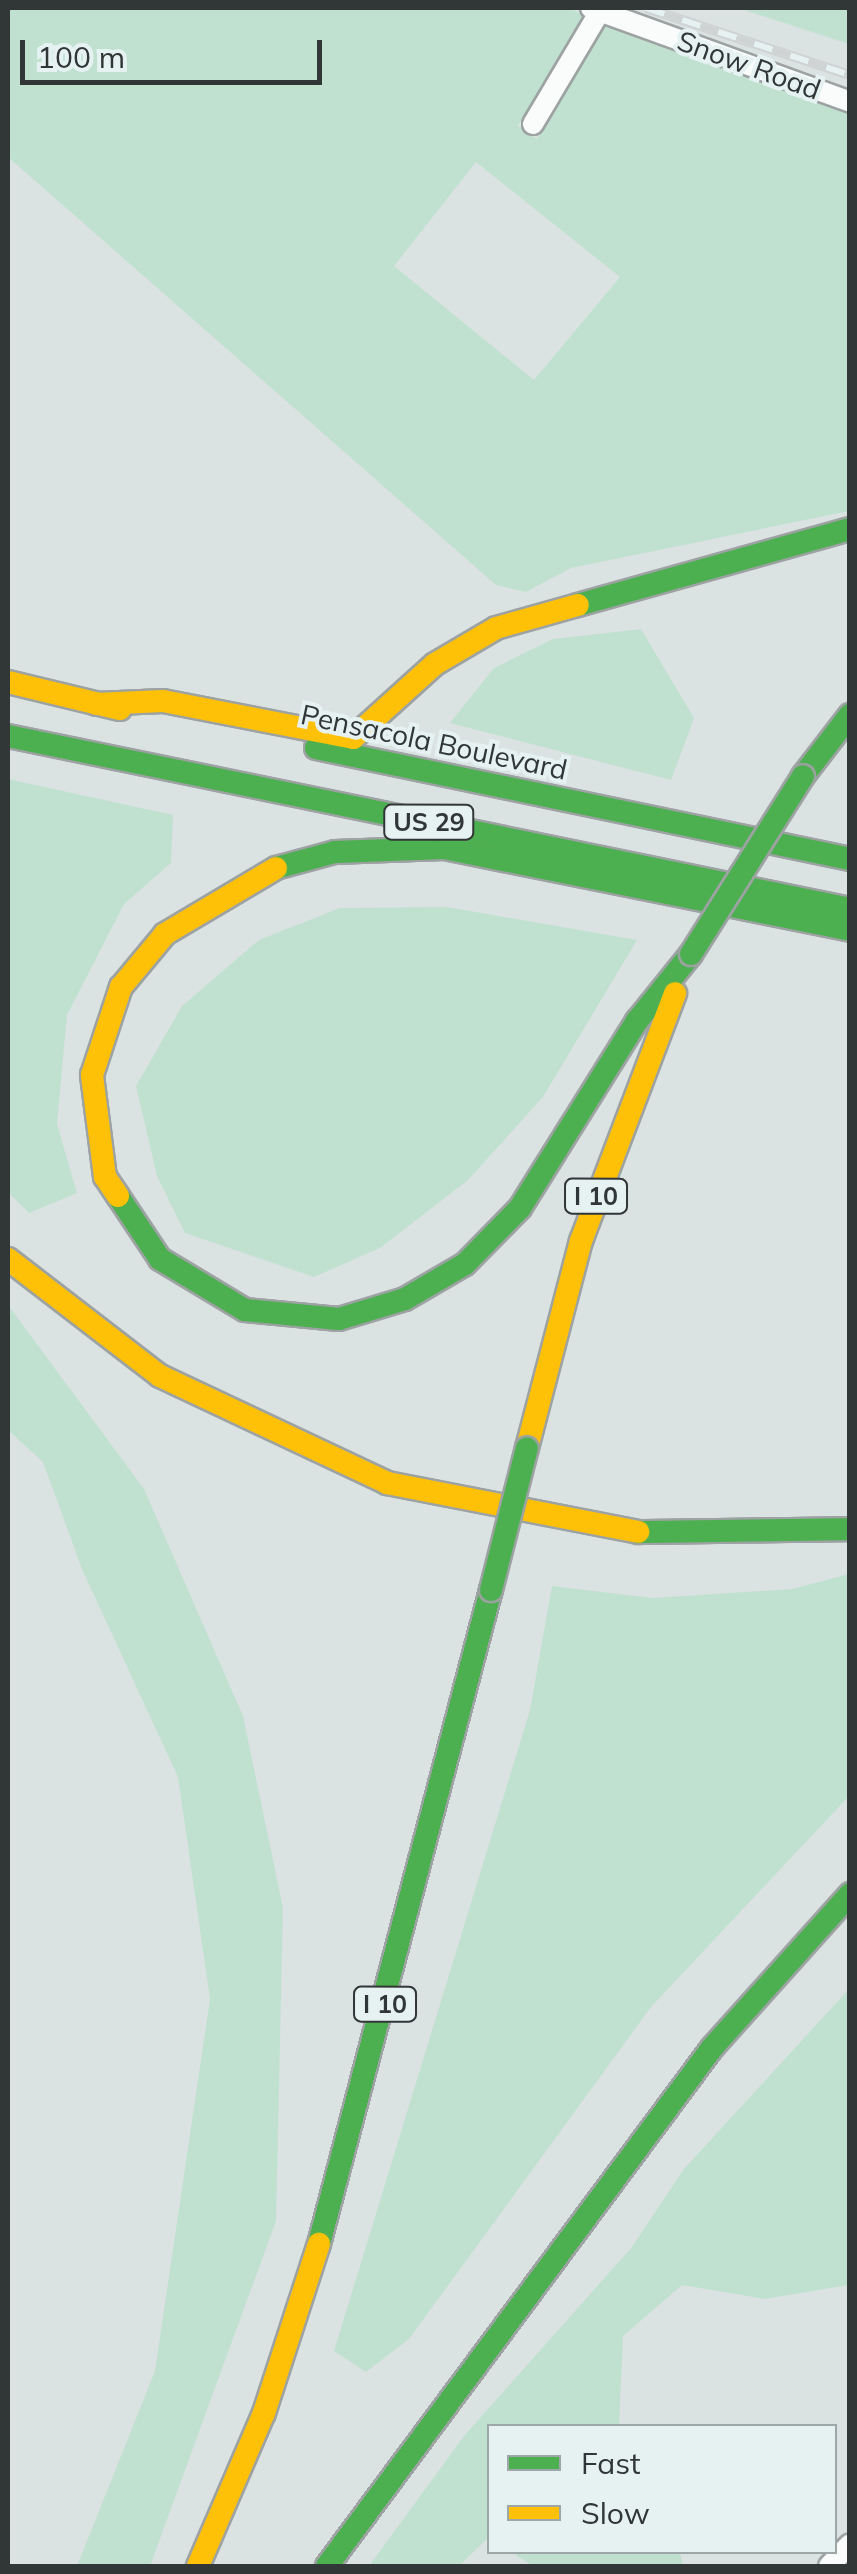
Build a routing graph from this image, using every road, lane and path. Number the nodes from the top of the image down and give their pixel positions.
1 (596, 9) edge
2 (850, 102) edge
3 (533, 124) dead end
4 (850, 529) edge
5 (8, 682) edge
6 (96, 704) junction
7 (850, 715) edge
8 (850, 733) edge
9 (8, 736) edge
10 (803, 776) junction
11 (850, 859) edge
12 (850, 909) edge
13 (850, 930) edge
14 (691, 954) junction
15 (8, 1258) edge
16 (850, 1528) edge
17 (850, 1894) edge
18 (850, 1912) edge
19 (788, 1958) junction
20 (850, 2544) edge
21 (198, 2566) edge
22 (327, 2566) edge
23 (829, 2566) edge

1 - 2 street, Snow Road
1 - 3 street
4 - 6 main road
5 - 6 main road, Pensacola Boulevard / US 29
6 - 11 main road, Pensacola Boulevard / US 29
7 - 10 main road, I 10
8 - 10 main road
9 - 12 main road, US 29
10 - 14 main road, I 10, bridge
13 - 14 main road
14 - 21 main road, I 10, bridge
15 - 16 main road
17 - 19 main road
18 - 19 main road
19 - 22 main road
20 - 23 street

